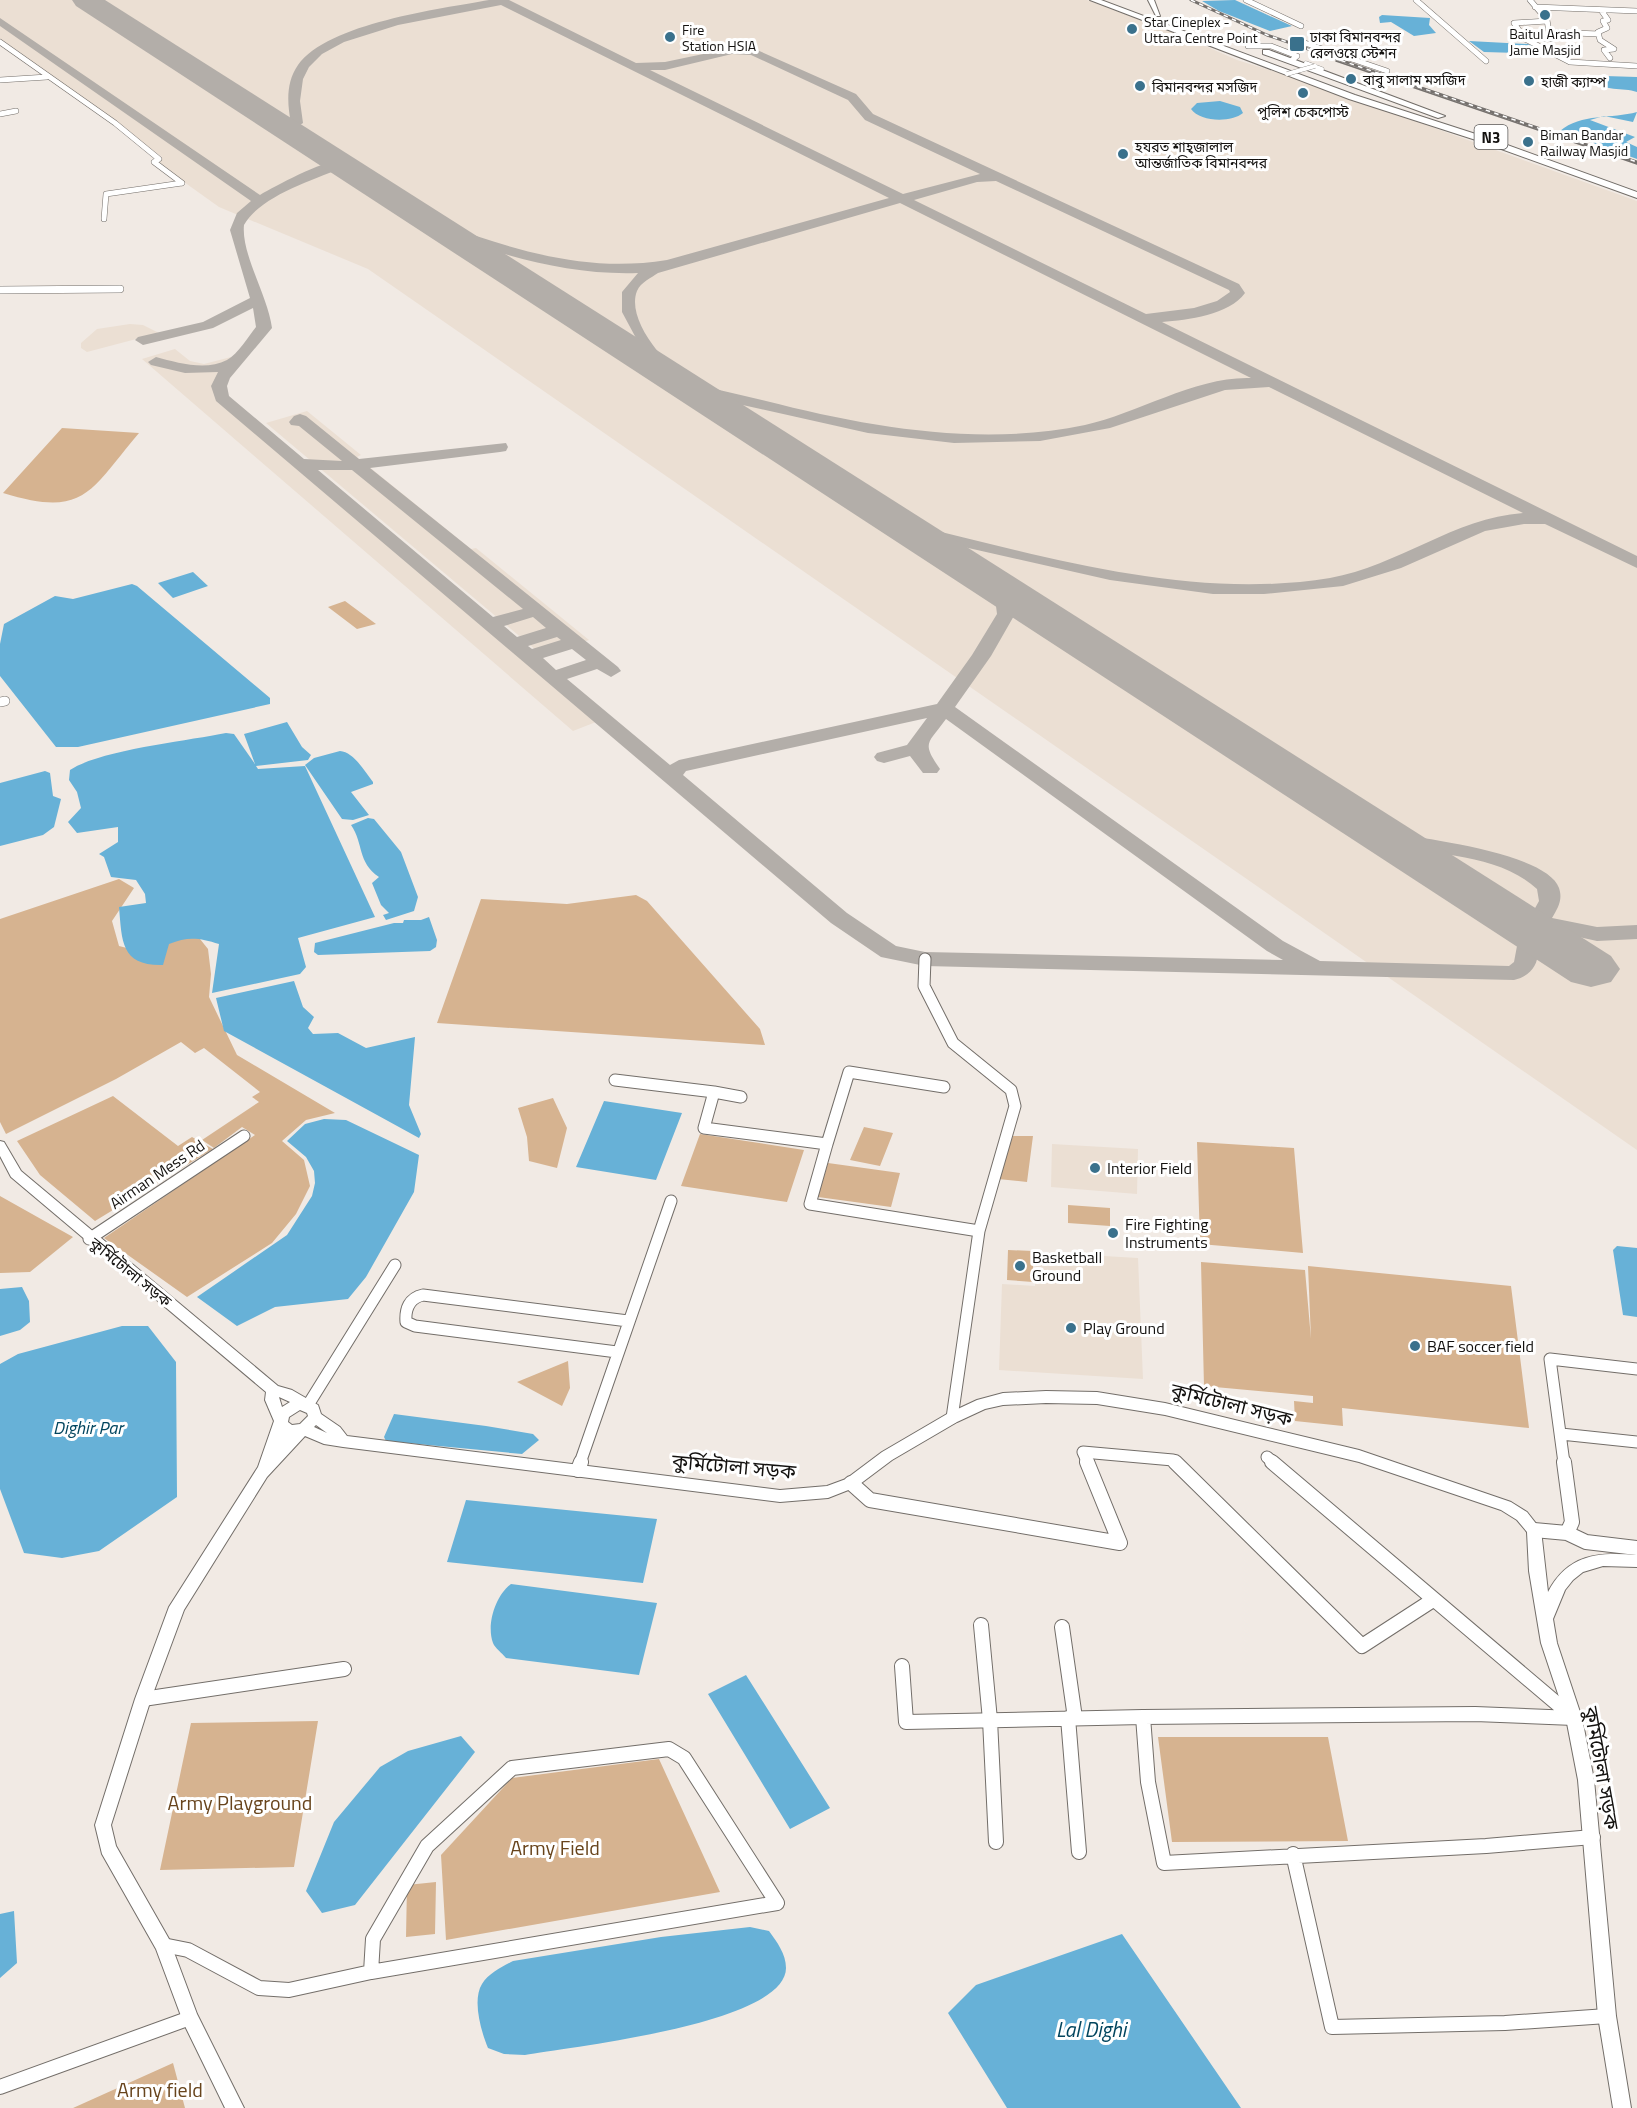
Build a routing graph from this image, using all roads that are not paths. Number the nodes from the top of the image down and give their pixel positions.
1 (1094, 0) edge
2 (1111, 0) edge
3 (1151, 0) edge
4 (1246, 0) edge
5 (1416, 0) edge
6 (1530, 0) edge
7 (1625, 3) dead end
8 (1535, 8) junction
9 (1601, 10) junction
10 (1634, 11) edge
11 (1145, 12) junction
12 (1158, 15) junction
13 (1547, 21) junction
14 (1193, 26) dead end
15 (1301, 26) dead end
16 (1549, 32) junction
17 (1599, 34) junction
18 (1525, 39) junction
19 (0, 42) edge
20 (1237, 42) dead end
21 (1302, 42) dead end
22 (1561, 58) junction
23 (1610, 58) junction
24 (1486, 60) dead end
25 (1637, 60) edge
26 (1306, 63) dead end
27 (1315, 66) junction
28 (1637, 66) edge
29 (1322, 69) dead end
30 (1278, 71) dead end
31 (1387, 71) dead end
32 (1287, 74) junction
33 (46, 77) junction
34 (1303, 77) junction
35 (0, 80) edge
36 (16, 111) dead end
37 (0, 114) edge
38 (1515, 145) dead end
39 (1637, 190) edge
40 (1637, 195) edge
41 (104, 219) dead end
42 (120, 289) dead end
43 (0, 290) edge
44 (925, 959) dead end
45 (615, 1080) dead end
46 (944, 1087) dead end
47 (714, 1092) junction
48 (741, 1097) dead end
49 (244, 1136) dead end
50 (827, 1144) junction
51 (0, 1145) edge
52 (0, 1173) edge
53 (16, 1174) junction
54 (671, 1201) dead end
55 (979, 1231) junction
56 (89, 1239) junction
57 (395, 1265) dead end
58 (628, 1321) junction
59 (617, 1352) junction
60 (1637, 1369) edge
61 (273, 1390) junction
62 (309, 1409) junction
63 (952, 1418) junction
64 (281, 1422) junction
65 (302, 1430) junction
66 (1561, 1434) junction
67 (343, 1441) junction
68 (1637, 1442) edge
69 (1267, 1457) dead end
70 (578, 1470) junction
71 (262, 1473) junction
72 (851, 1483) junction
73 (1534, 1530) junction
74 (1567, 1533) junction
75 (1637, 1548) edge
76 (1637, 1561) edge
77 (1433, 1600) junction
78 (1545, 1619) junction
79 (981, 1624) dead end
80 (1062, 1627) dead end
81 (902, 1665) dead end
82 (344, 1669) dead end
83 (143, 1699) junction
84 (1143, 1717) junction
85 (1071, 1718) junction
86 (1575, 1718) junction
87 (990, 1720) junction
88 (1593, 1837) junction
89 (996, 1842) dead end
90 (1079, 1852) dead end
91 (1293, 1854) junction
92 (163, 1946) junction
93 (371, 1972) junction
94 (1607, 2016) junction
95 (190, 2018) junction
96 (0, 2087) edge
97 (235, 2108) edge
98 (1622, 2108) edge

1 - 34 highway, N3
2 - 11 highway, N3
3 - 12 street
4 - 15 street
5 - 24 street
6 - 8 street
7 - 10 street
8 - 9 street
8 - 13 street
9 - 10 street
9 - 17 street
11 - 12 highway
11 - 34 highway, N3
12 - 14 highway
13 - 16 street
13 - 18 street
16 - 17 street
16 - 18 street
17 - 23 street
18 - 22 street
19 - 33 street
20 - 38 highway
21 - 31 street
22 - 23 street
22 - 28 street
23 - 25 street
26 - 27 street
27 - 29 street
27 - 32 street, bridge
30 - 32 street
32 - 34 street
33 - 35 street
33 - 41 street
34 - 39 highway, N3
34 - 40 highway, N3
36 - 37 street
42 - 43 street
44 - 55 street
45 - 47 street
46 - 50 street
47 - 48 street
47 - 50 street
49 - 56 street, Airman Mess Rd
50 - 55 street
51 - 53 street, কুর্মিটোলা সড়ক
52 - 53 street
53 - 56 street, কুর্মিটোলা সড়ক
54 - 58 street
55 - 63 street
56 - 61 street, কুর্মিটোলা সড়ক
57 - 62 street
58 - 59 street
58 - 59 street
59 - 70 street
60 - 66 street
61 - 62 street, কুর্মিটোলা সড়ক
61 - 64 street
62 - 64 street
62 - 65 street
62 - 67 street
63 - 72 street, কুর্মিটোলা সড়ক
63 - 73 street, কুর্মিটোলা সড়ক
64 - 65 street, কুর্মিটোলা সড়ক
64 - 71 street
65 - 67 street, কুর্মিটোলা সড়ক
65 - 71 street
66 - 68 street
66 - 74 street
67 - 70 street, কুর্মিটোলা সড়ক
69 - 77 street
70 - 72 street, কুর্মিটোলা সড়ক
71 - 83 street
72 - 77 street
73 - 74 street
73 - 78 street, কুর্মিটোলা সড়ক
74 - 75 street
76 - 78 street
77 - 86 street
78 - 86 street, কুর্মিটোলা সড়ক
79 - 87 street
80 - 85 street
81 - 87 street
82 - 83 street
83 - 92 street
84 - 85 street
84 - 86 street
84 - 91 street
85 - 87 street
85 - 90 street
86 - 88 street, কুর্মিটোলা সড়ক
87 - 89 street
88 - 91 street
88 - 94 street, কুর্মিটোলা সড়ক
91 - 94 street
92 - 93 street
92 - 95 street
93 - 93 street
94 - 98 street, কুর্মিটোলা সড়ক
95 - 96 street
95 - 97 street

